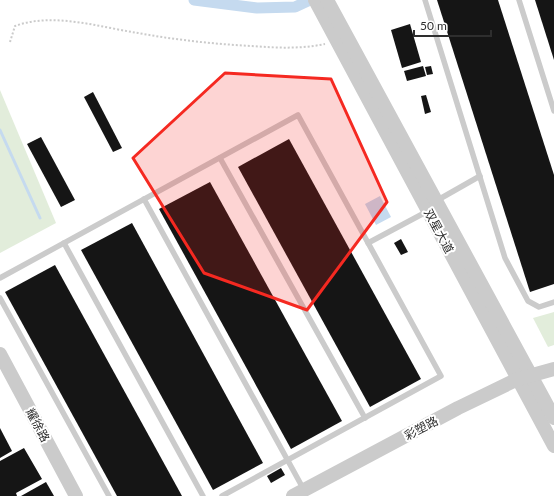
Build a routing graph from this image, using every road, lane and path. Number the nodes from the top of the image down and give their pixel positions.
1 (315, 0) edge
2 (425, 0) edge
3 (519, 0) edge
4 (328, 9) edge
5 (338, 41) junction
6 (10, 42) dead end
7 (554, 111) edge
8 (220, 158) junction
9 (480, 176) junction
10 (144, 200) junction
11 (430, 206) junction
12 (64, 243) junction
13 (368, 244) junction
14 (0, 278) edge
15 (0, 298) edge
16 (554, 302) edge
17 (0, 354) edge
18 (554, 369) edge
19 (525, 377) junction
20 (365, 418) junction
21 (554, 418) edge
22 (554, 446) edge
23 (287, 460) junction
24 (298, 493) edge
25 (76, 496) edge
26 (109, 496) edge
27 (202, 496) edge
28 (222, 496) edge

1 - 4 street
2 - 9 lane
3 - 7 lane
4 - 5 street, 双星大道
4 - 11 street, 双星大道
5 - 6 path
5 - 11 street, 双星大道
8 - 10 lane
8 - 13 lane
8 - 20 lane
9 - 11 lane
9 - 16 lane
10 - 12 lane
10 - 23 lane
11 - 13 lane
11 - 19 street, 双星大道
12 - 14 lane
12 - 27 lane
13 - 20 lane
15 - 26 lane
17 - 25 street, 耀徐路
18 - 19 street, 彩塑路
19 - 21 street, 双星大道
19 - 22 street, 双星大道
19 - 24 street, 彩塑路
20 - 23 lane
23 - 24 lane
23 - 28 lane

